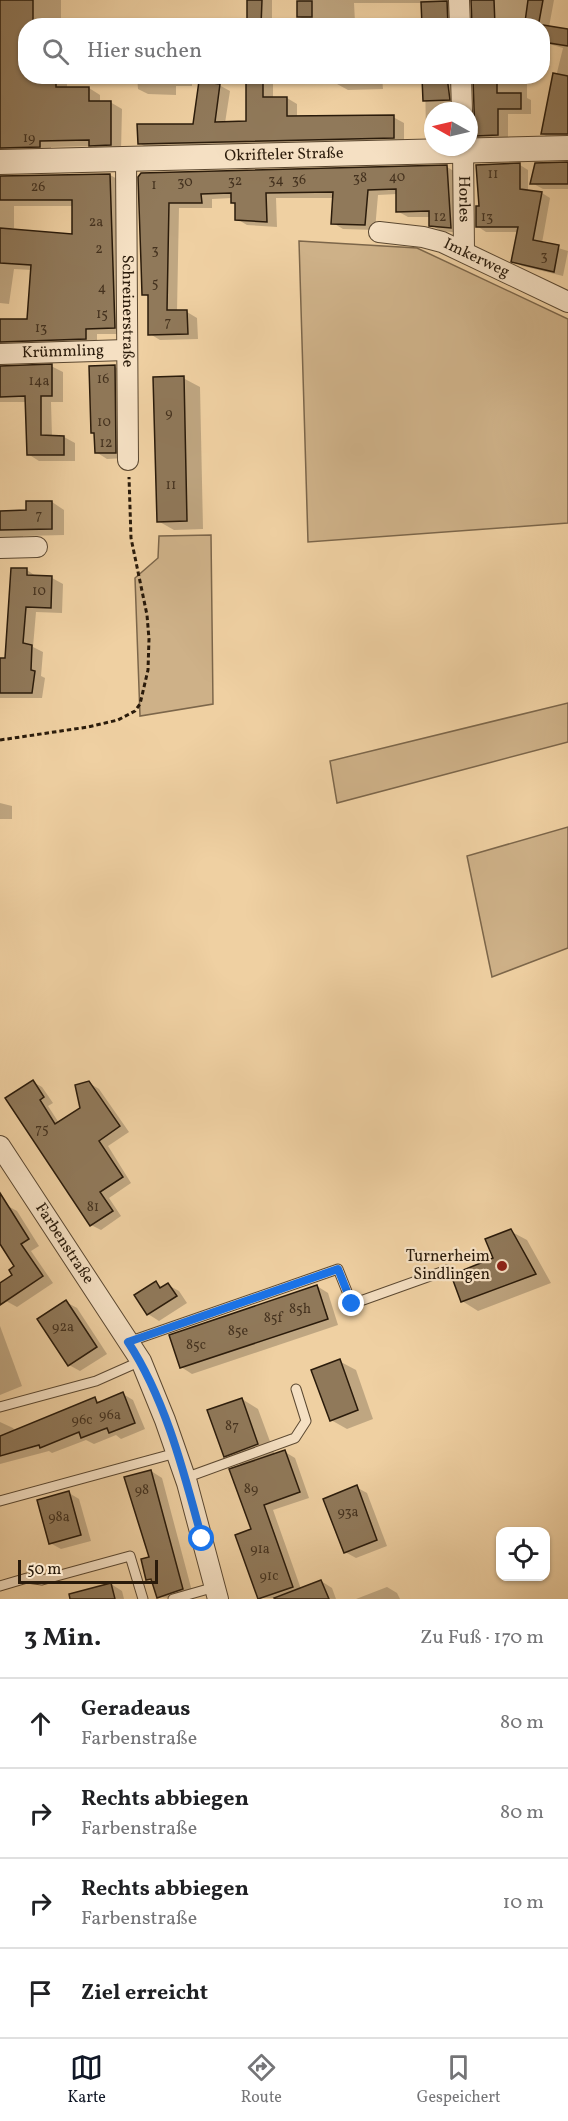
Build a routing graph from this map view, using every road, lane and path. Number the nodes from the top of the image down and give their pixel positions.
1 (459, 0) edge
2 (460, 18) edge
3 (461, 84) edge
4 (462, 102) edge
5 (568, 148) edge
6 (478, 149) edge
7 (424, 150) edge
8 (463, 156) edge
9 (126, 159) junction
10 (0, 162) edge
11 (379, 232) dead end
12 (464, 251) junction
13 (568, 302) edge
14 (126, 350) junction
15 (0, 354) edge
16 (128, 460) joint
17 (37, 547) dead end
18 (0, 548) edge
19 (0, 740) edge
20 (0, 1146) edge
21 (447, 1270) dead end
22 (128, 1342) junction
23 (141, 1361) junction
24 (296, 1389) dead end
25 (0, 1407) edge
26 (177, 1453) junction
27 (185, 1478) junction
28 (0, 1501) edge
29 (0, 1586) edge
30 (217, 1593) edge
31 (143, 1599) edge
32 (173, 1599) edge

1 - 2 street
3 - 4 street
5 - 6 street, Okrifteler Straße
7 - 9 street, Okrifteler Straße
8 - 12 street, Horles
9 - 10 street, Okrifteler Straße
9 - 14 street, Schreinerstraße
11 - 12 street, Imkerweg
12 - 13 street, Imkerweg
14 - 15 street, Krümmling
14 - 16 street, Schreinerstraße
16 - 19 path
17 - 18 street
20 - 22 street, Farbenstraße
21 - 22 lane
22 - 23 street, Farbenstraße
23 - 25 lane
23 - 26 street, Farbenstraße
24 - 27 lane
26 - 27 street, Farbenstraße
26 - 28 lane
27 - 30 street, Farbenstraße
29 - 31 lane
30 - 32 lane, Farbenstraße

